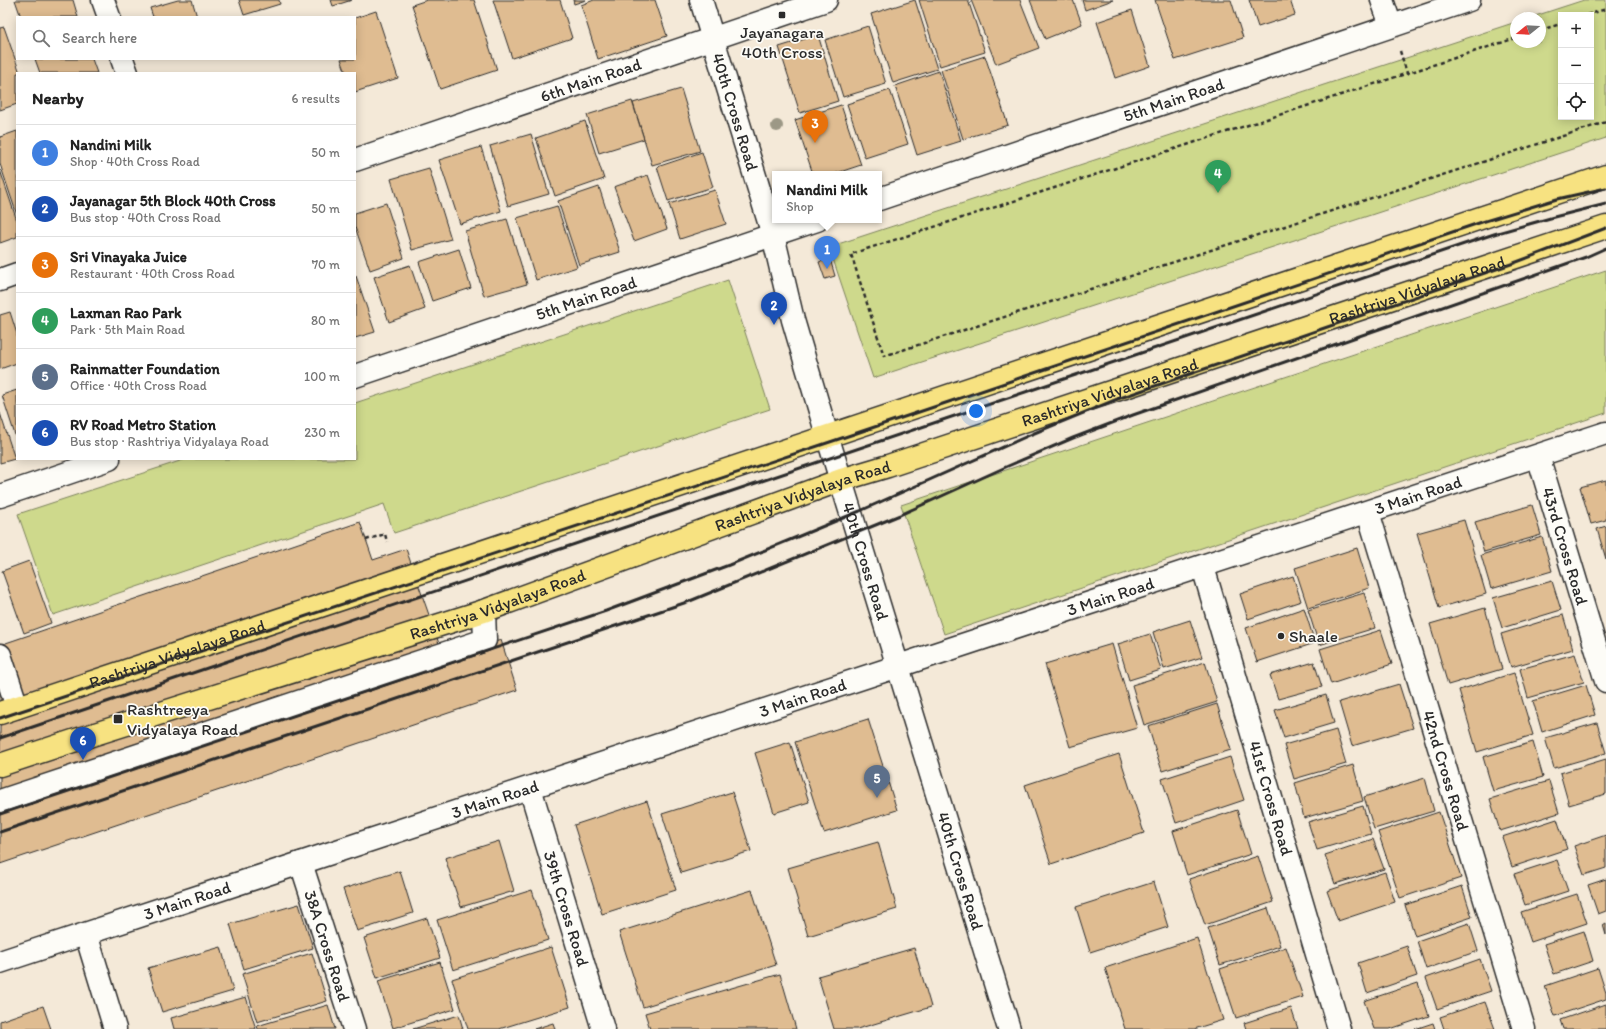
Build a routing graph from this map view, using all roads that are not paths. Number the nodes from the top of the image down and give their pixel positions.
1 (103, 0) edge
2 (701, 0) edge
3 (826, 0) edge
4 (1382, 0) edge
5 (1469, 0) edge
6 (109, 16) edge
7 (1391, 26) junction
8 (712, 38) junction
9 (122, 60) edge
10 (127, 72) edge
11 (356, 160) edge
12 (1606, 176) edge
13 (882, 198) edge
14 (808, 223) edge
15 (1606, 227) edge
16 (773, 235) junction
17 (16, 274) edge
18 (0, 280) edge
19 (356, 376) edge
20 (1606, 433) edge
21 (827, 435) junction
22 (1538, 456) junction
23 (106, 460) edge
24 (841, 480) junction
25 (0, 496) edge
26 (1368, 512) junction
27 (1203, 567) junction
28 (484, 611) junction
29 (0, 655) edge
30 (898, 666) junction
31 (1606, 681) edge
32 (9, 710) edge
33 (0, 765) edge
34 (530, 788) junction
35 (0, 801) edge
36 (301, 863) junction
37 (86, 934) junction
38 (0, 962) edge
39 (115, 1029) edge
40 (354, 1029) edge
41 (604, 1029) edge
42 (1009, 1029) edge
43 (1338, 1029) edge
44 (1524, 1029) edge

1 - 6 street
2 - 8 street, 40th Cross Road
3 - 8 street, 6th Main Road
4 - 7 street
5 - 7 street, 5th Main Road
7 - 13 street, 5th Main Road
8 - 11 street, 6th Main Road
8 - 16 street, 40th Cross Road
9 - 10 street
12 - 21 main road, Rashtriya Vidyalaya Road
14 - 16 street, 5th Main Road
15 - 24 main road, Rashtriya Vidyalaya Road
16 - 19 street, 5th Main Road
16 - 21 street, 40th Cross Road
17 - 18 street
20 - 22 street, 3 Main Road
21 - 24 street, 40th Cross Road
21 - 32 main road, Rashtriya Vidyalaya Road
22 - 26 street, 3 Main Road
22 - 31 street, 43rd Cross Road
23 - 25 street
24 - 28 main road, Rashtriya Vidyalaya Road
24 - 30 street, 40th Cross Road
26 - 27 street, 3 Main Road
26 - 44 street, 42nd Cross Road
27 - 30 street, 3 Main Road
27 - 43 street, 41st Cross Road
28 - 33 main road, Rashtriya Vidyalaya Road
28 - 35 street
29 - 32 street
30 - 34 street, 3 Main Road
30 - 42 street, 40th Cross Road
34 - 36 street, 3 Main Road
34 - 41 street, 39th Cross Road
36 - 37 street, 3 Main Road
36 - 40 street, 38A Cross Road
37 - 38 street, 3 Main Road
37 - 39 street

